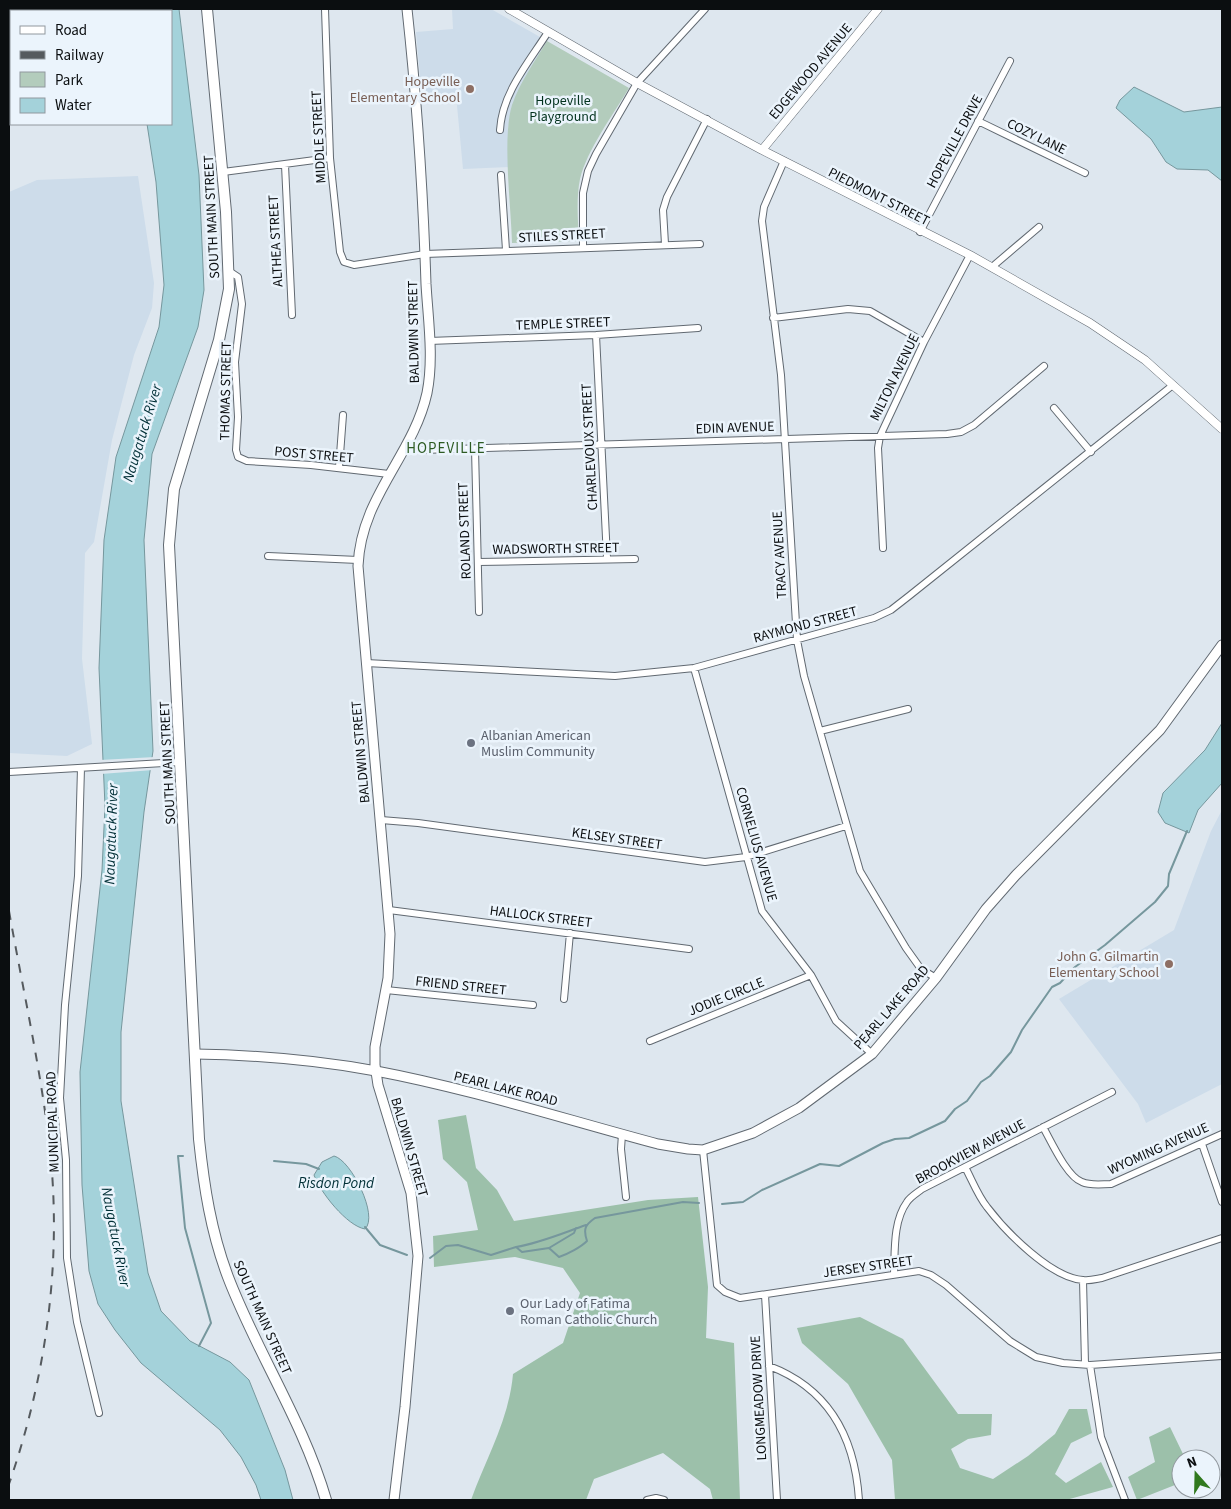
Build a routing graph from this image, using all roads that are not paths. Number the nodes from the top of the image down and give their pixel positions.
1 (207, 9) edge
2 (325, 9) edge
3 (407, 9) edge
4 (509, 9) edge
5 (705, 9) edge
6 (878, 9) edge
7 (548, 32) junction
8 (1010, 61) dead end
9 (637, 83) junction
10 (707, 119) junction
11 (978, 121) junction
12 (500, 130) dead end
13 (762, 150) junction
14 (330, 158) junction
15 (784, 161) junction
16 (285, 166) junction
17 (223, 172) junction
18 (1085, 173) dead end
19 (502, 175) dead end
20 (1039, 227) dead end
21 (920, 232) junction
22 (666, 244) junction
23 (700, 244) dead end
24 (583, 246) junction
25 (506, 250) junction
26 (425, 254) junction
27 (970, 255) junction
28 (344, 262) joint
29 (992, 267) junction
30 (229, 271) junction
31 (292, 315) dead end
32 (773, 318) junction
33 (698, 328) dead end
34 (596, 335) junction
35 (428, 341) junction
36 (924, 342) junction
37 (1044, 366) dead end
38 (1173, 385) junction
39 (1054, 408) dead end
40 (342, 415) dead end
41 (1222, 429) edge
42 (880, 436) junction
43 (785, 438) junction
44 (601, 444) junction
45 (404, 445) junction
46 (475, 449) junction
47 (1091, 452) junction
48 (238, 457) joint
49 (339, 468) junction
50 (389, 474) junction
51 (883, 548) dead end
52 (268, 556) dead end
53 (607, 558) junction
54 (635, 559) dead end
55 (358, 560) junction
56 (478, 562) junction
57 (479, 612) dead end
58 (797, 640) junction
59 (1222, 645) edge
60 (366, 663) junction
61 (694, 668) junction
62 (908, 708) dead end
63 (820, 731) junction
64 (181, 762) junction
65 (81, 768) junction
66 (9, 772) edge
67 (380, 820) junction
68 (846, 826) junction
69 (746, 856) junction
70 (389, 910) junction
71 (570, 933) junction
72 (689, 949) dead end
73 (810, 975) junction
74 (936, 978) junction
75 (386, 990) junction
76 (564, 999) dead end
77 (534, 1005) dead end
78 (650, 1041) dead end
79 (195, 1054) junction
80 (872, 1054) junction
81 (376, 1071) junction
82 (1112, 1092) dead end
83 (1043, 1127) junction
84 (622, 1134) junction
85 (1222, 1134) edge
86 (1202, 1144) junction
87 (703, 1150) junction
88 (965, 1167) junction
89 (626, 1196) dead end
90 (1222, 1202) edge
91 (1222, 1238) edge
92 (894, 1273) junction
93 (1082, 1280) junction
94 (765, 1295) junction
95 (1222, 1356) edge
96 (1087, 1364) junction
97 (769, 1366) junction
98 (99, 1413) dead end
99 (326, 1500) edge
100 (394, 1500) edge
101 (647, 1500) edge
102 (664, 1500) edge
103 (777, 1500) edge
104 (859, 1500) edge
105 (1124, 1500) edge

1 - 17 main road, SOUTH MAIN STREET
2 - 14 street, MIDDLE STREET
3 - 26 main road, BALDWIN STREET
4 - 7 street, PIEDMONT STREET
5 - 9 street
6 - 13 street, EDGEWOOD AVENUE
7 - 9 street, PIEDMONT STREET
7 - 12 street
8 - 11 street, HOPEVILLE DRIVE
9 - 10 street, PIEDMONT STREET
9 - 24 street
10 - 13 street, PIEDMONT STREET
10 - 22 street
11 - 18 street, COZY LANE
11 - 21 street, HOPEVILLE DRIVE
13 - 15 street, PIEDMONT STREET
14 - 16 street
14 - 28 street, MIDDLE STREET
15 - 21 street, PIEDMONT STREET
15 - 32 street, TRACY AVENUE
16 - 17 street
16 - 31 street, ALTHEA STREET
17 - 30 main road, SOUTH MAIN STREET
19 - 25 street
20 - 29 street
21 - 27 street, PIEDMONT STREET
22 - 23 street, STILES STREET
22 - 24 street, STILES STREET
24 - 25 street, STILES STREET
25 - 26 street, STILES STREET
26 - 28 street, STILES STREET
26 - 35 main road, BALDWIN STREET
27 - 29 street, PIEDMONT STREET
27 - 36 street, MILTON AVENUE
29 - 38 street, PIEDMONT STREET
30 - 48 street, THOMAS STREET
30 - 64 main road, SOUTH MAIN STREET
32 - 36 street
32 - 43 street, TRACY AVENUE
33 - 34 street, TEMPLE STREET
34 - 35 street, TEMPLE STREET
34 - 44 street, CHARLEVOUX STREET
35 - 45 main road, BALDWIN STREET
36 - 42 street, MILTON AVENUE
37 - 42 street, EDIN AVENUE
38 - 41 street, PIEDMONT STREET
38 - 47 street, RAYMOND STREET
39 - 47 street
40 - 49 street
42 - 43 street, EDIN AVENUE
42 - 51 street, MILTON AVENUE
43 - 44 street, EDIN AVENUE
43 - 58 street, TRACY AVENUE
44 - 46 street, EDIN AVENUE
44 - 53 street, CHARLEVOUX STREET
45 - 46 street, EDIN AVENUE
45 - 50 main road, BALDWIN STREET
46 - 56 street, ROLAND STREET
47 - 58 street, RAYMOND STREET
48 - 49 street, POST STREET
49 - 50 street, POST STREET
50 - 55 main road, BALDWIN STREET
52 - 55 street
53 - 54 street, WADSWORTH STREET
53 - 56 street, WADSWORTH STREET
55 - 60 main road, BALDWIN STREET
56 - 57 street, ROLAND STREET
58 - 61 street, RAYMOND STREET
58 - 63 street, TRACY AVENUE
59 - 74 main road, PEARL LAKE ROAD
60 - 61 street, RAYMOND STREET
60 - 67 main road, BALDWIN STREET
61 - 69 street, CORNELIUS AVENUE
62 - 63 street
63 - 68 street, TRACY AVENUE
64 - 65 street
64 - 79 main road, SOUTH MAIN STREET
65 - 66 street
65 - 98 street, MUNICIPAL ROAD
67 - 69 street, KELSEY STREET
67 - 70 main road, BALDWIN STREET
68 - 69 street, KELSEY STREET
68 - 74 street, TRACY AVENUE
69 - 73 street, CORNELIUS AVENUE
70 - 71 street, HALLOCK STREET
70 - 75 main road, BALDWIN STREET
71 - 72 street, HALLOCK STREET
71 - 76 street
73 - 78 street, JODIE CIRCLE
73 - 80 street, CORNELIUS AVENUE
74 - 80 main road, PEARL LAKE ROAD
75 - 77 street, FRIEND STREET
75 - 81 main road, BALDWIN STREET
79 - 81 main road, PEARL LAKE ROAD
79 - 99 main road, SOUTH MAIN STREET
80 - 87 main road, PEARL LAKE ROAD
81 - 84 main road, PEARL LAKE ROAD
81 - 100 main road, BALDWIN STREET
82 - 83 street, BROOKVIEW AVENUE
83 - 86 street, WYOMING AVENUE
83 - 88 street, BROOKVIEW AVENUE
84 - 87 main road, PEARL LAKE ROAD
84 - 89 street
85 - 86 street, WYOMING AVENUE
86 - 90 street
87 - 94 street, JERSEY STREET
88 - 92 street, BROOKVIEW AVENUE
88 - 93 street
91 - 93 street
92 - 94 street, JERSEY STREET
92 - 96 street, JERSEY STREET
93 - 96 street
94 - 97 street, LONGMEADOW DRIVE
95 - 96 street, JERSEY STREET
96 - 105 street
97 - 103 street, LONGMEADOW DRIVE
97 - 104 street
101 - 102 street

